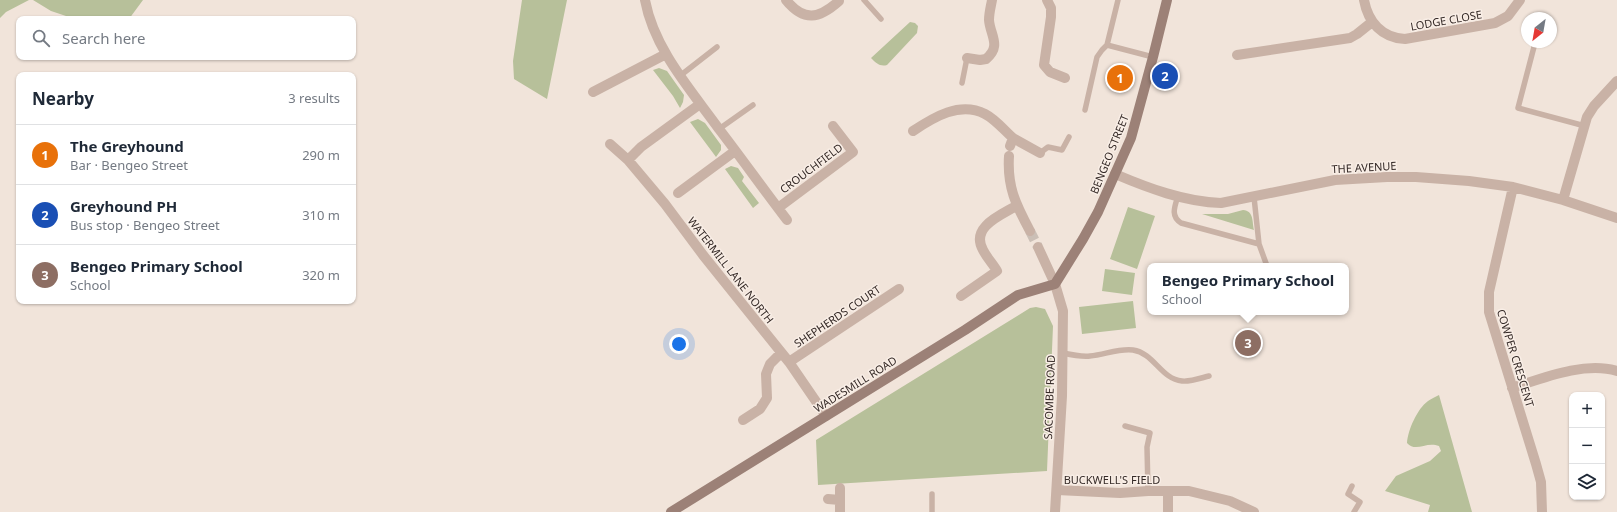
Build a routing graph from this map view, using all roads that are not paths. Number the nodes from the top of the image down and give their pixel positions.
1 (645, 0) edge
2 (786, 0) edge
3 (864, 0) edge
4 (992, 0) edge
5 (1047, 0) edge
6 (1118, 0) edge
7 (1167, 0) edge
8 (1364, 0) edge
9 (1520, 0) edge
10 (839, 1) dead end
11 (881, 19) dead end
12 (1372, 22) junction
13 (1107, 45) junction
14 (717, 47) dead end
15 (1534, 48) edge
16 (666, 54) junction
17 (1237, 55) dead end
18 (1153, 57) junction
19 (967, 58) joint
20 (680, 75) junction
21 (1065, 78) dead end
22 (1617, 81) edge
23 (962, 83) dead end
24 (593, 92) dead end
25 (700, 104) junction
26 (753, 105) dead end
27 (1085, 110) dead end
28 (833, 126) dead end
29 (1585, 126) junction
30 (720, 129) junction
31 (913, 130) dead end
32 (1069, 137) dead end
33 (610, 144) dead end
34 (1011, 146) junction
35 (735, 150) junction
36 (1040, 153) joint
37 (628, 160) junction
38 (1115, 174) junction
39 (1512, 187) junction
40 (678, 193) dead end
41 (1178, 196) junction
42 (1254, 197) junction
43 (1563, 200) junction
44 (1016, 206) junction
45 (778, 208) junction
46 (1617, 218) edge
47 (787, 220) dead end
48 (1030, 231) tunnel mouth
49 (1260, 244) junction
50 (1038, 247) tunnel mouth
51 (1266, 263) edge
52 (1055, 284) junction
53 (899, 289) dead end
54 (961, 296) dead end
55 (781, 352) junction
56 (1063, 353) junction
57 (789, 362) junction
58 (1617, 371) edge
59 (1209, 376) dead end
60 (1512, 388) junction
61 (826, 416) junction
62 (743, 420) dead end
63 (1125, 426) dead end
64 (1352, 486) dead end
65 (840, 488) dead end
66 (1057, 490) junction
67 (1148, 490) junction
68 (1168, 491) junction
69 (932, 494) dead end
70 (828, 499) dead end
71 (840, 500) junction
72 (671, 512) edge
73 (840, 512) edge
74 (932, 512) edge
75 (1056, 512) edge
76 (1168, 512) edge
77 (1254, 512) edge
78 (1354, 512) edge
79 (1542, 512) edge

1 - 16 street
2 - 10 street
3 - 11 lane
4 - 19 street
5 - 21 street
6 - 13 lane
7 - 18 main road, BENGEO STREET
8 - 12 street
9 - 12 street, LODGE CLOSE
12 - 17 street
13 - 18 lane
13 - 27 lane
14 - 20 lane
15 - 29 lane
16 - 20 street
16 - 24 street
18 - 38 main road, BENGEO STREET
19 - 23 lane
20 - 25 street
22 - 29 street
25 - 30 street
25 - 37 street
26 - 30 lane
28 - 45 street, CROUCHFIELD
29 - 43 street
30 - 35 street
31 - 34 street
32 - 36 lane
33 - 37 street, WATERMILL LANE NORTH
34 - 36 street
34 - 44 street
35 - 40 street
35 - 45 street
37 - 55 street, WATERMILL LANE NORTH
38 - 41 street, THE AVENUE
38 - 52 main road, BENGEO STREET
39 - 42 street, THE AVENUE
39 - 43 street, THE AVENUE
39 - 60 street, COWPER CRESCENT
41 - 42 street, THE AVENUE
41 - 49 lane
42 - 49 lane
43 - 46 street, THE AVENUE
44 - 48 street
44 - 54 street
45 - 47 street
49 - 51 lane
50 - 52 street, SACOMBE ROAD
52 - 56 street, SACOMBE ROAD
52 - 61 main road, WADESMILL ROAD
53 - 57 street, SHEPHERDS COURT
55 - 57 street, WATERMILL LANE NORTH
55 - 62 street
56 - 59 lane
56 - 66 street, SACOMBE ROAD
57 - 61 street, WATERMILL LANE NORTH
58 - 60 street
60 - 79 street, COWPER CRESCENT
61 - 72 main road, WADESMILL ROAD
63 - 67 lane
64 - 78 lane
65 - 71 street
66 - 67 street, BUCKWELL'S FIELD
66 - 75 street, SACOMBE ROAD
67 - 68 street, BUCKWELL'S FIELD
68 - 76 street, BUCKWELL'S FIELD
68 - 77 street, BUCKWELL'S FIELD
69 - 74 lane
70 - 71 street
71 - 73 street

